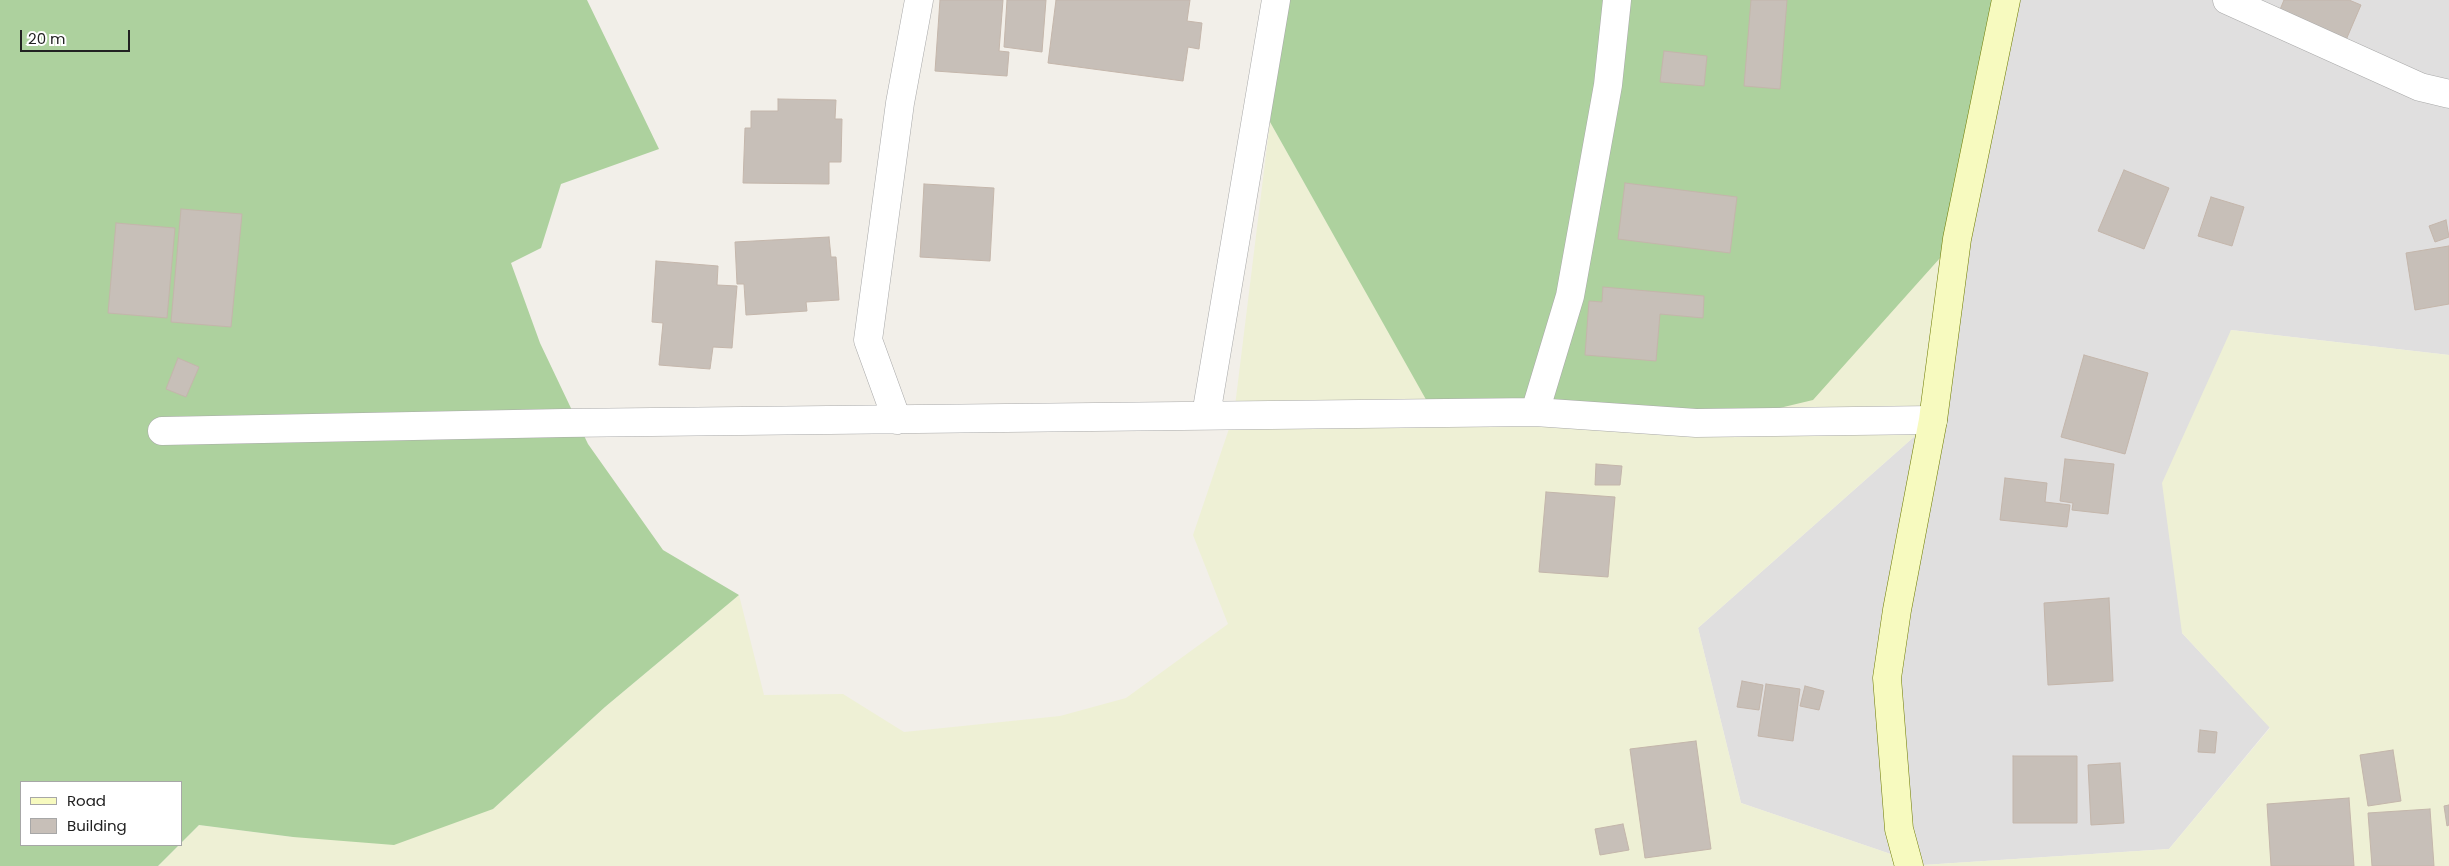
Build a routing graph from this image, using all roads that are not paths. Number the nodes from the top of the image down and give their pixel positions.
1 (919, 0) edge
2 (1276, 0) edge
3 (1617, 0) edge
4 (2006, 0) edge
5 (2227, 0) edge
6 (2449, 94) edge
7 (1535, 412) junction
8 (1206, 414) junction
9 (897, 420) junction
10 (1934, 420) junction
11 (162, 431) dead end
12 (1909, 866) edge

1 - 9 street
2 - 8 street
3 - 7 street
4 - 10 main road
5 - 6 street
7 - 8 street
7 - 10 street
8 - 9 street
9 - 11 street
10 - 12 main road

